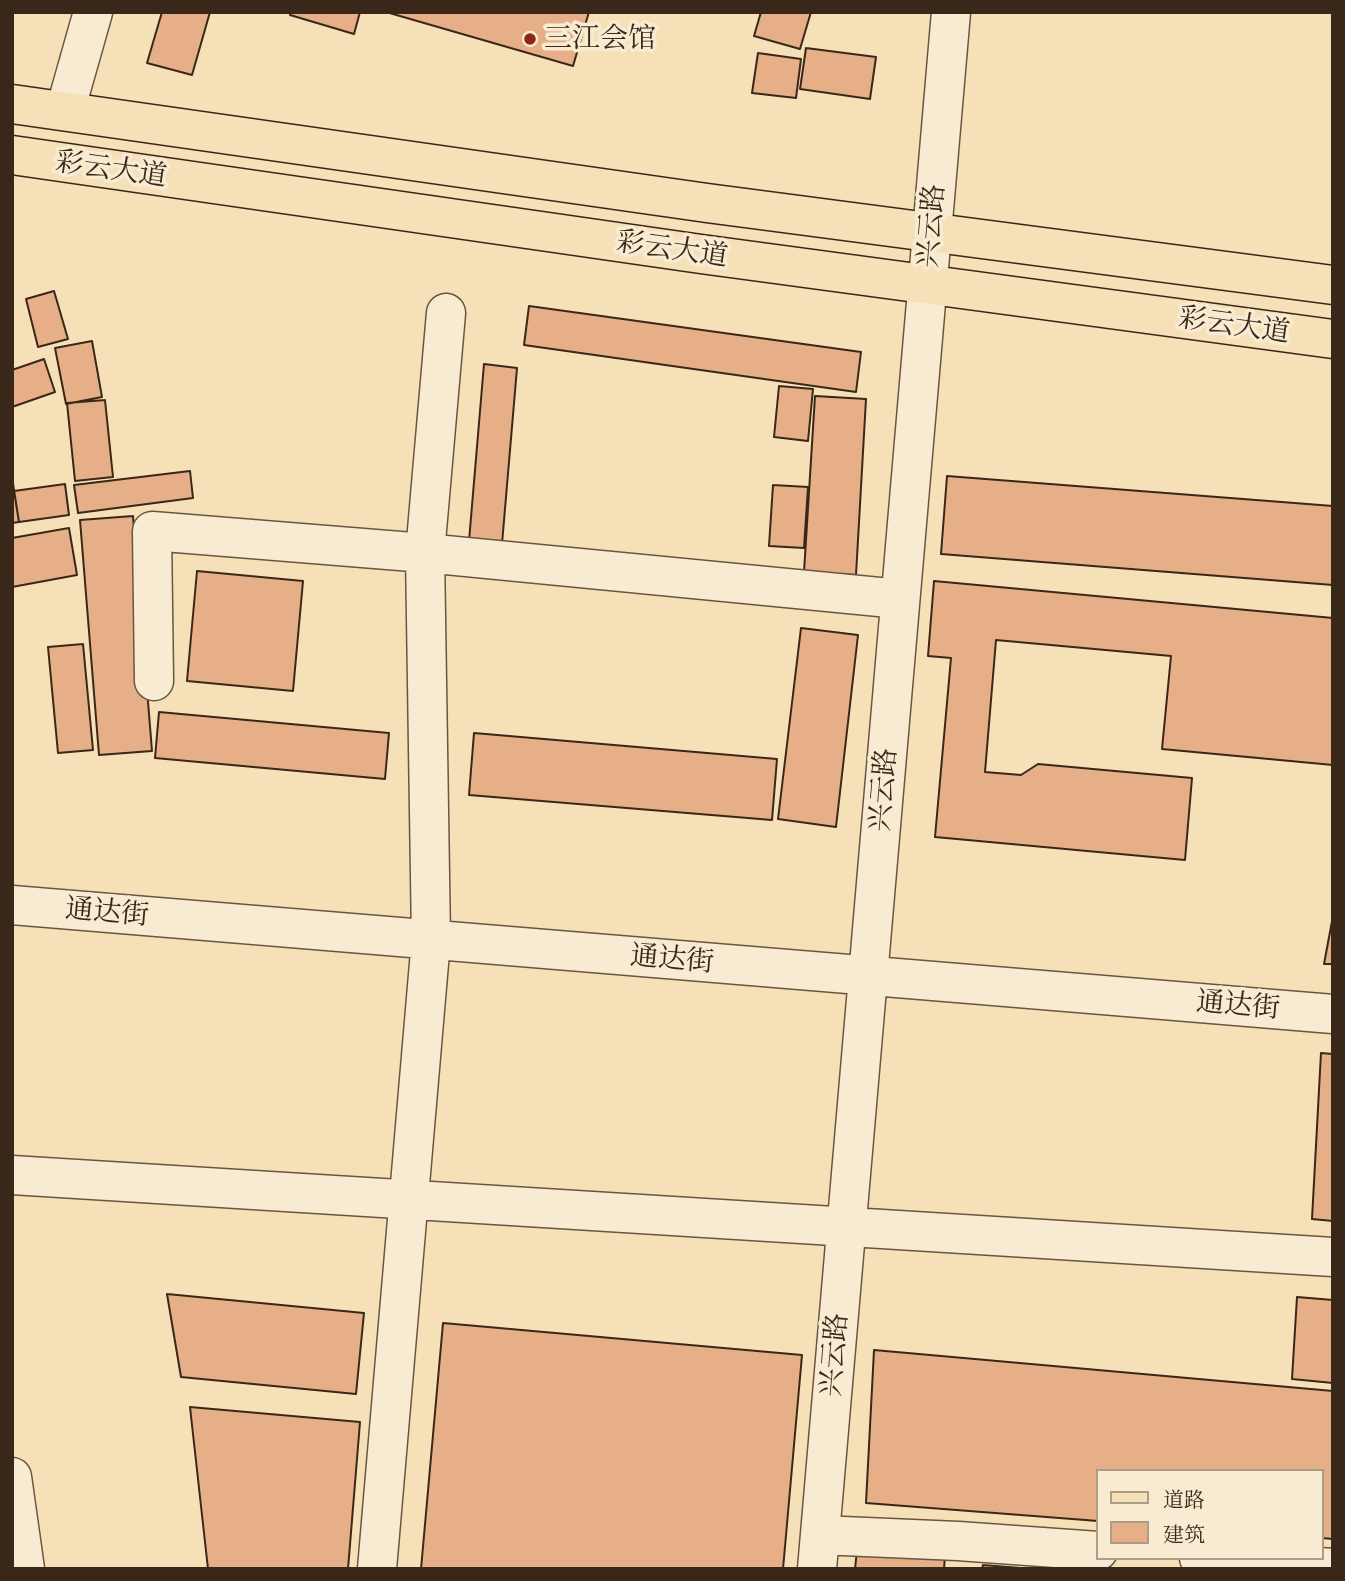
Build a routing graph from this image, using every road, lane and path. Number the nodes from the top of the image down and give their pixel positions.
1 (93, 12) edge
2 (951, 12) edge
3 (12, 104) edge
4 (65, 111) junction
5 (12, 155) edge
6 (932, 233) junction
7 (927, 285) junction
8 (1333, 285) edge
9 (446, 313) dead end
10 (1333, 340) edge
11 (425, 553) junction
12 (900, 599) junction
13 (154, 681) dead end
14 (12, 905) edge
15 (431, 940) junction
16 (868, 976) junction
17 (1333, 1014) edge
18 (12, 1175) edge
19 (409, 1199) junction
20 (846, 1227) junction
21 (1333, 1257) edge
22 (12, 1477) edge
23 (1096, 1551) edge
24 (819, 1552) edge
25 (956, 1555) edge
26 (1226, 1560) edge
27 (1333, 1568) edge
28 (25, 1569) edge
29 (377, 1569) edge

1 - 4 street
2 - 6 street, 兴云路
3 - 4 main road, 彩云大道
4 - 6 main road, 彩云大道
5 - 7 main road, 彩云大道
6 - 7 street, 兴云路
6 - 8 main road, 彩云大道
7 - 10 main road, 彩云大道
7 - 12 street, 兴云路
9 - 11 street
11 - 12 street
11 - 13 street
11 - 15 street
12 - 16 street, 兴云路
14 - 15 street, 通达街
15 - 16 street, 通达街
15 - 19 street
16 - 17 street, 通达街
16 - 20 street, 兴云路
18 - 19 street
19 - 20 street
19 - 29 street
20 - 21 street
20 - 24 street, 兴云路
22 - 28 street
23 - 25 street
24 - 25 street
26 - 27 street

